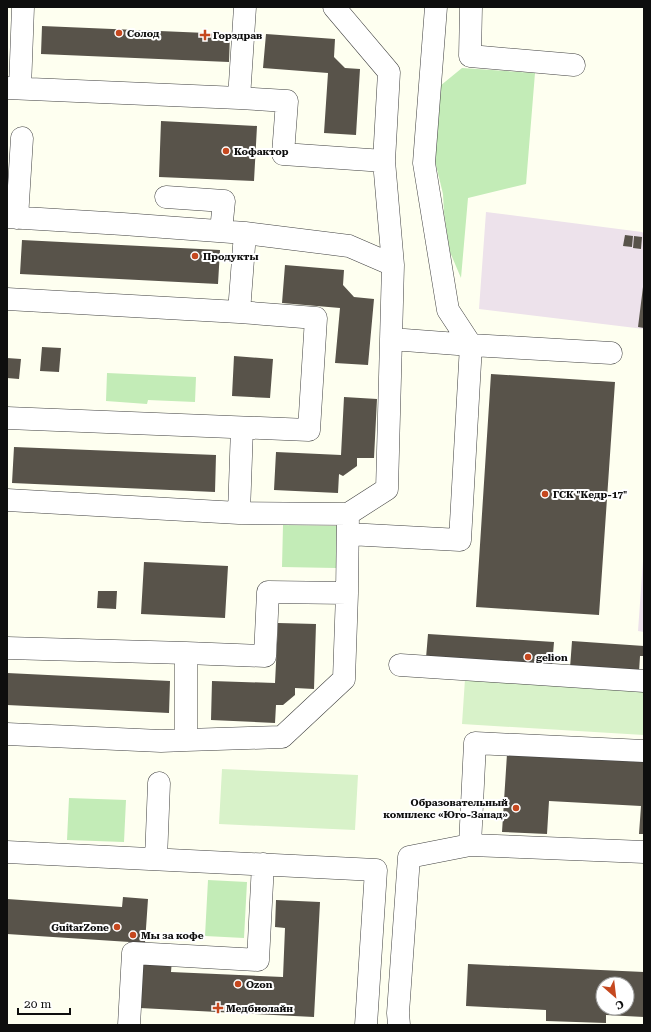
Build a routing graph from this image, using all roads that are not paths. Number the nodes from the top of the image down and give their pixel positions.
1 (23, 7) edge
2 (245, 7) edge
3 (334, 7) edge
4 (436, 7) edge
5 (471, 7) edge
6 (574, 65) dead end
7 (13, 88) edge
8 (239, 98) junction
9 (22, 138) dead end
10 (384, 161) junction
11 (166, 196) dead end
12 (12, 217) edge
13 (221, 231) junction
14 (245, 233) junction
15 (393, 265) junction
16 (7, 299) edge
17 (239, 312) junction
18 (391, 339) junction
19 (472, 345) junction
20 (611, 353) dead end
21 (7, 418) edge
22 (242, 428) junction
23 (7, 500) edge
24 (239, 513) junction
25 (348, 524) junction
26 (347, 593) junction
27 (7, 648) edge
28 (186, 653) junction
29 (400, 665) dead end
30 (644, 681) edge
31 (7, 734) edge
32 (186, 740) junction
33 (644, 751) edge
34 (159, 783) dead end
35 (470, 845) junction
36 (7, 852) edge
37 (644, 852) edge
38 (156, 859) junction
39 (263, 864) junction
40 (129, 1025) edge
41 (366, 1025) edge
42 (399, 1025) edge

1 - 7 lane
2 - 8 lane
3 - 10 lane
4 - 19 lane
5 - 6 lane
7 - 8 lane
8 - 10 lane
9 - 12 lane
10 - 15 lane
11 - 13 lane
12 - 13 lane
13 - 14 lane
14 - 15 lane
14 - 17 lane
15 - 18 lane
16 - 17 lane
17 - 22 lane
18 - 19 lane
18 - 25 lane
19 - 20 lane
19 - 25 lane
21 - 22 lane
22 - 24 lane
23 - 24 lane
24 - 25 lane
25 - 26 lane
26 - 28 lane
26 - 32 lane
27 - 28 lane
28 - 32 lane
29 - 30 lane
31 - 32 lane
33 - 35 lane
34 - 38 lane
35 - 37 lane
35 - 42 lane
36 - 38 lane
38 - 39 lane
39 - 40 lane
39 - 41 lane

